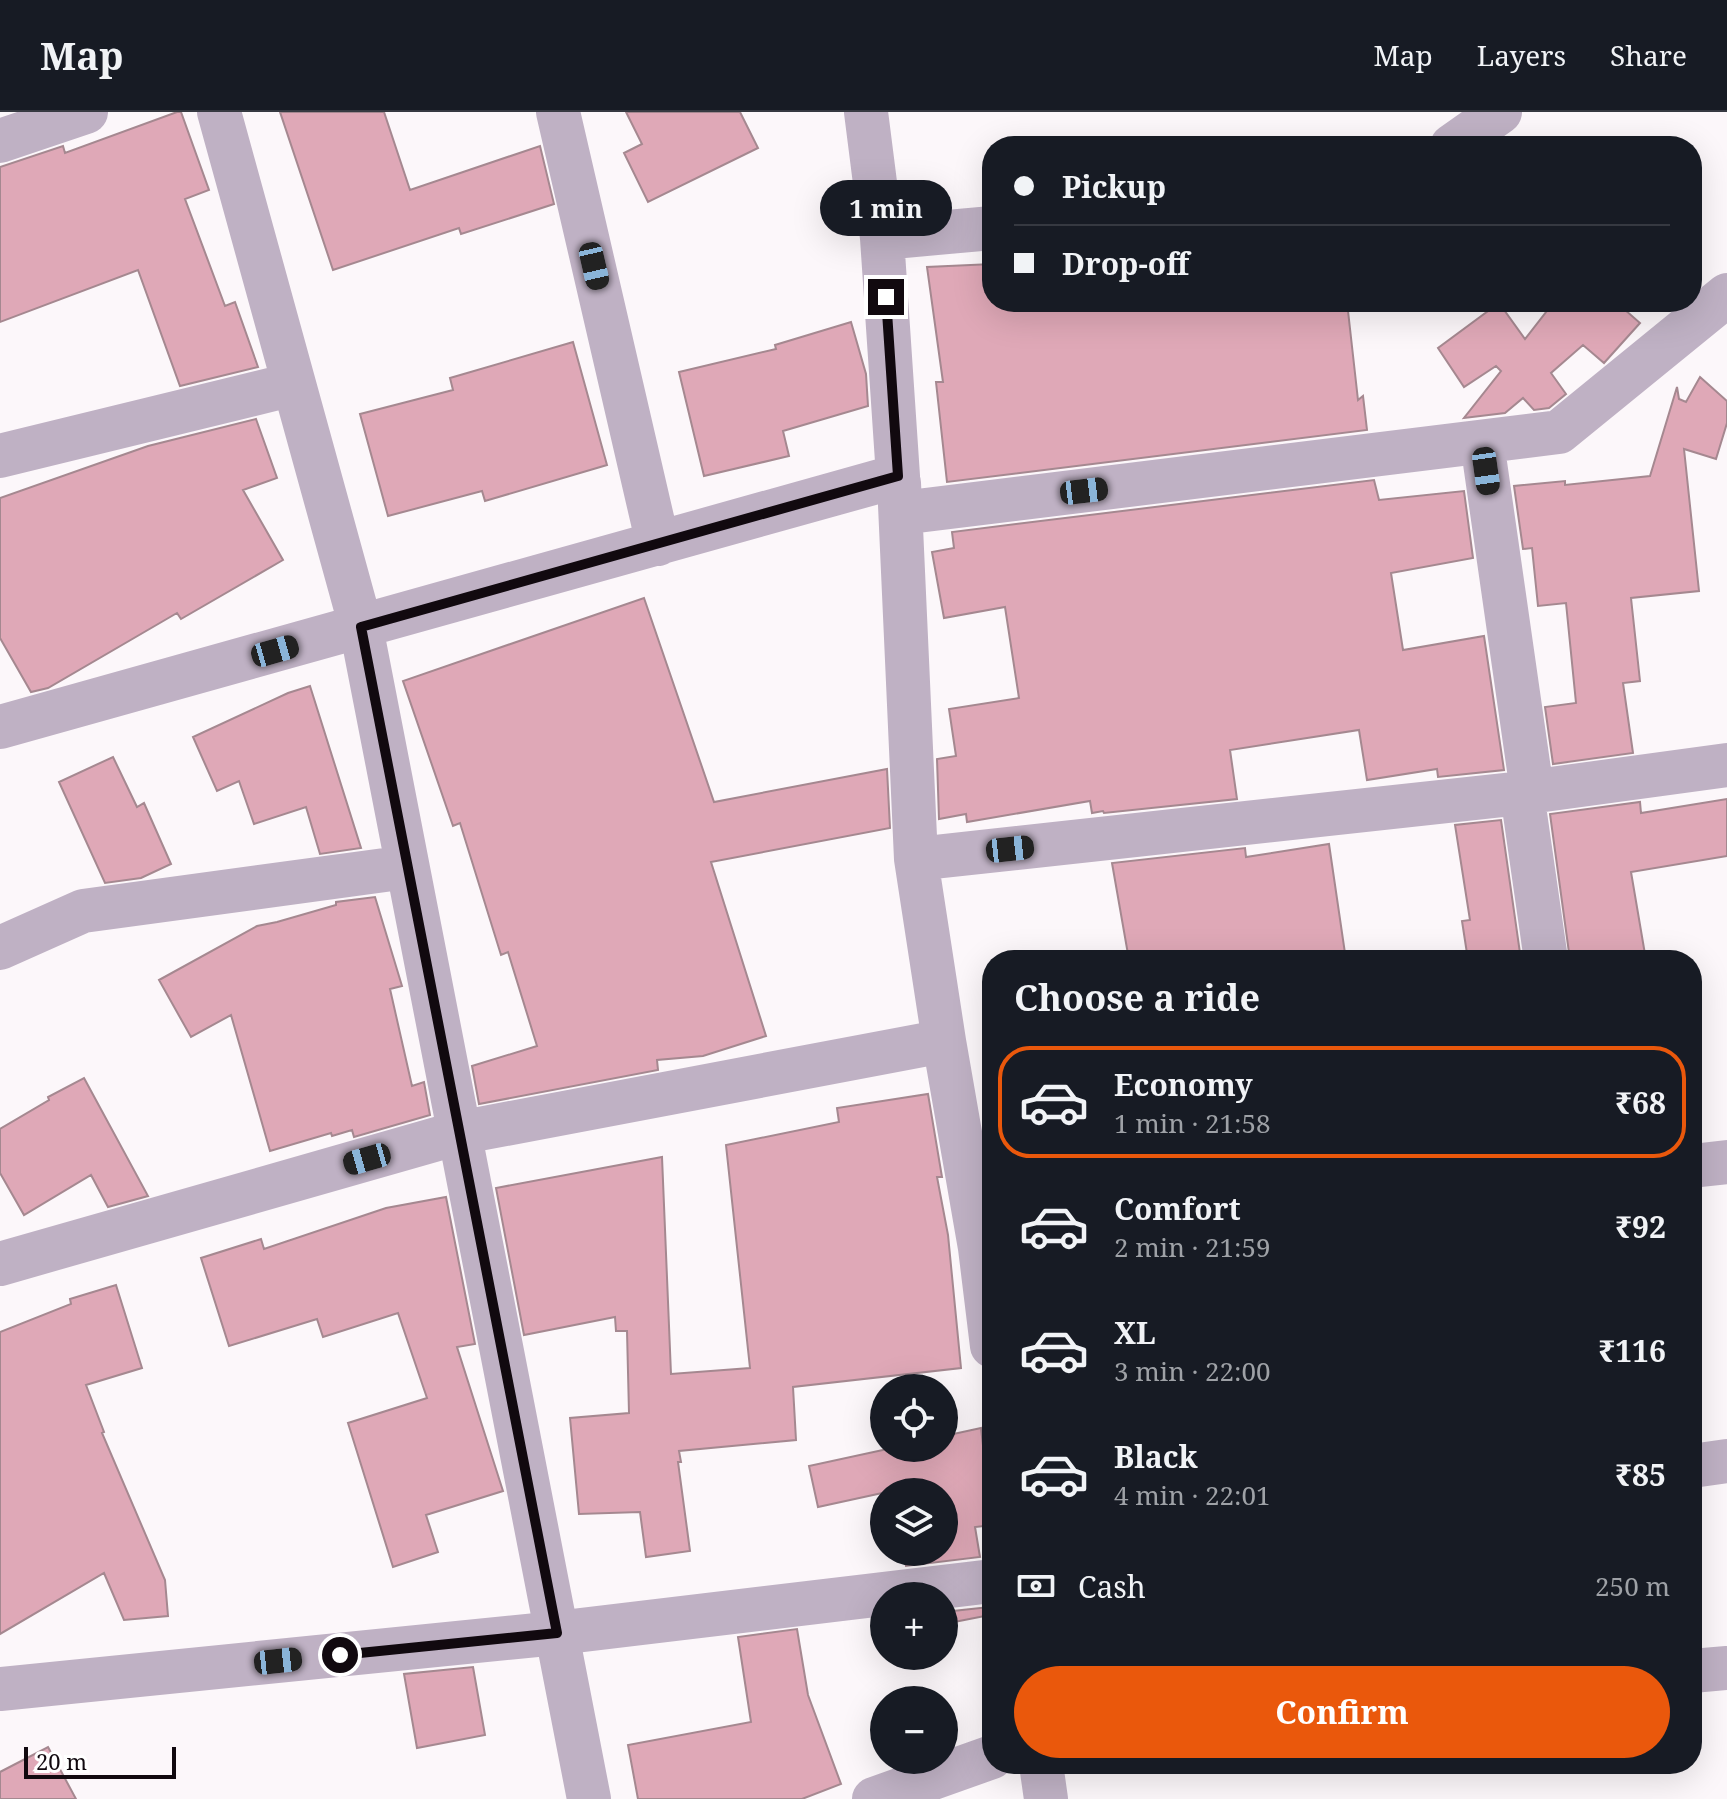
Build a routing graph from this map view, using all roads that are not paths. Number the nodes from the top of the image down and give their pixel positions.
1 (86, 112) edge
2 (219, 112) edge
3 (558, 112) edge
4 (1500, 112) edge
5 (863, 115) edge
6 (2, 136) edge
7 (1466, 136) edge
8 (982, 229) edge
9 (882, 238) junction
10 (1727, 295) edge
11 (294, 384) junction
12 (1482, 442) junction
13 (0, 456) edge
14 (900, 495) junction
15 (658, 544) junction
16 (361, 627) junction
17 (0, 727) edge
18 (1727, 765) edge
19 (1527, 792) junction
20 (916, 859) junction
21 (407, 867) junction
22 (0, 948) edge
23 (1545, 950) edge
24 (944, 1041) junction
25 (458, 1133) junction
26 (1727, 1162) edge
27 (1702, 1165) edge
28 (982, 1228) edge
29 (0, 1264) edge
30 (1727, 1461) edge
31 (1702, 1465) edge
32 (982, 1582) edge
33 (557, 1633) junction
34 (1727, 1668) edge
35 (1702, 1670) edge
36 (0, 1689) edge
37 (982, 1761) edge
38 (1042, 1774) edge
39 (589, 1799) edge
40 (874, 1799) edge
41 (1046, 1799) edge

1 - 6 street
2 - 11 street
3 - 15 street
4 - 7 street
5 - 9 street
8 - 9 street
9 - 14 street
10 - 12 street
11 - 13 street
11 - 16 street
12 - 14 street
12 - 19 street
14 - 15 street
14 - 20 street
15 - 16 street
16 - 17 street
16 - 21 street
18 - 19 street
19 - 20 street
19 - 23 street
20 - 24 street
21 - 22 street
21 - 25 street
24 - 25 street
24 - 28 street
25 - 29 street
25 - 33 street
26 - 27 street
30 - 31 street
32 - 33 street
33 - 36 street
33 - 39 street
34 - 35 street
37 - 40 street
38 - 41 street

